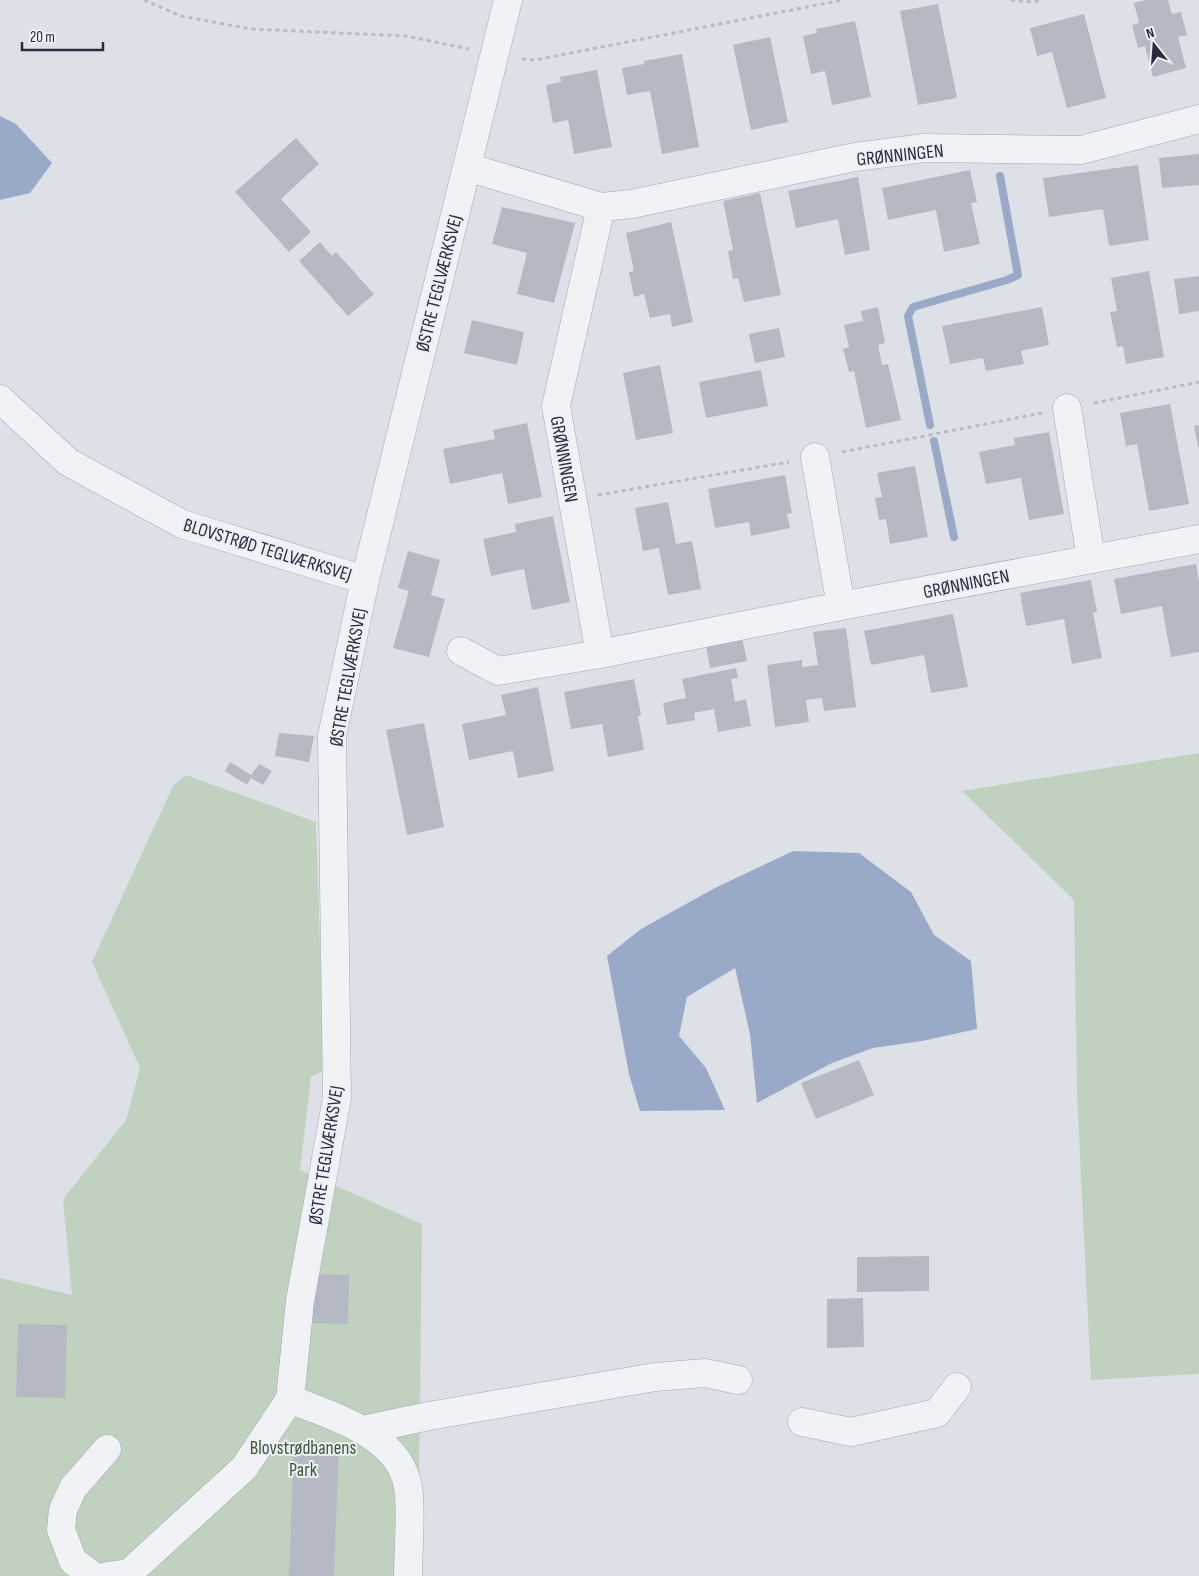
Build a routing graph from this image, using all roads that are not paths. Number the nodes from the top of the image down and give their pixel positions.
1 (508, 0) edge
2 (1199, 119) edge
3 (467, 167) junction
4 (601, 207) junction
5 (0, 399) edge
6 (1067, 408) road end
7 (815, 457) road end
8 (1199, 539) edge
9 (1091, 560) junction
10 (365, 580) junction
11 (841, 606) junction
12 (461, 651) dead end
13 (600, 654) junction
14 (738, 1380) dead end
15 (957, 1387) dead end
16 (290, 1399) junction
17 (802, 1422) dead end
18 (363, 1430) junction
19 (107, 1449) dead end
20 (93, 1576) edge
21 (107, 1576) edge
22 (408, 1576) edge

1 - 3 street, ØSTRE TEGLVÆRKSVEJ
2 - 4 street, GRØNNINGEN
3 - 4 street, GRØNNINGEN
3 - 10 street, ØSTRE TEGLVÆRKSVEJ
4 - 13 street, GRØNNINGEN
5 - 10 street, BLOVSTRØD TEGLVÆRKSVEJ
6 - 9 street
7 - 11 street
8 - 9 street, GRØNNINGEN
9 - 11 street, GRØNNINGEN
10 - 16 street, ØSTRE TEGLVÆRKSVEJ
11 - 13 street, GRØNNINGEN
12 - 13 street, GRØNNINGEN
14 - 18 street
15 - 17 street
16 - 18 street
16 - 21 street, ØSTRE TEGLVÆRKSVEJ
18 - 22 street
19 - 20 street

